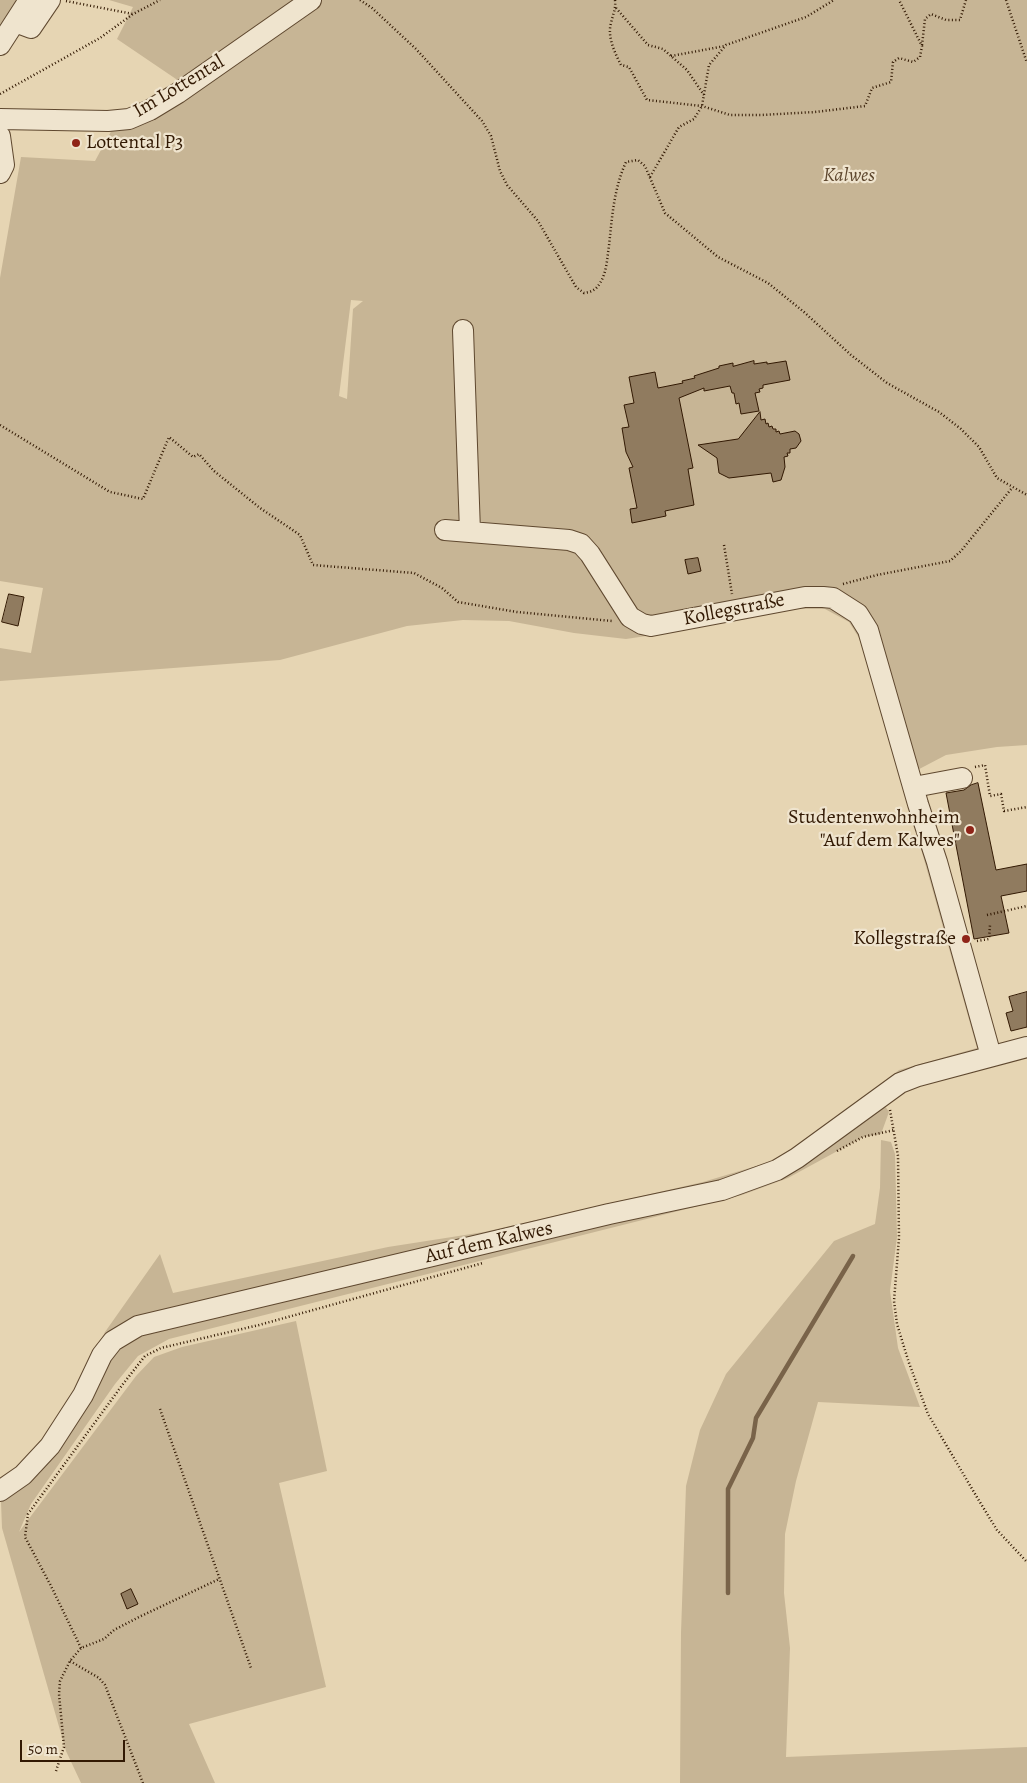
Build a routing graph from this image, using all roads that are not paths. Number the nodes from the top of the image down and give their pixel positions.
1 (29, 0) edge
2 (311, 0) edge
3 (50, 2) edge
4 (15, 22) junction
5 (0, 45) edge
6 (0, 119) edge
7 (0, 136) edge
8 (0, 173) edge
9 (463, 330) dead end
10 (445, 530) dead end
11 (470, 532) junction
12 (962, 778) road end
13 (914, 787) junction
14 (1027, 1047) edge
15 (991, 1056) junction
16 (0, 1491) edge

1 - 4 street
2 - 6 street, Im Lottental
3 - 4 street
4 - 5 street
7 - 8 street
9 - 11 street
10 - 11 street
11 - 13 street, Kollegstraße
12 - 13 street
13 - 15 street
14 - 15 street, Auf dem Kalwes
15 - 16 street, Auf dem Kalwes

